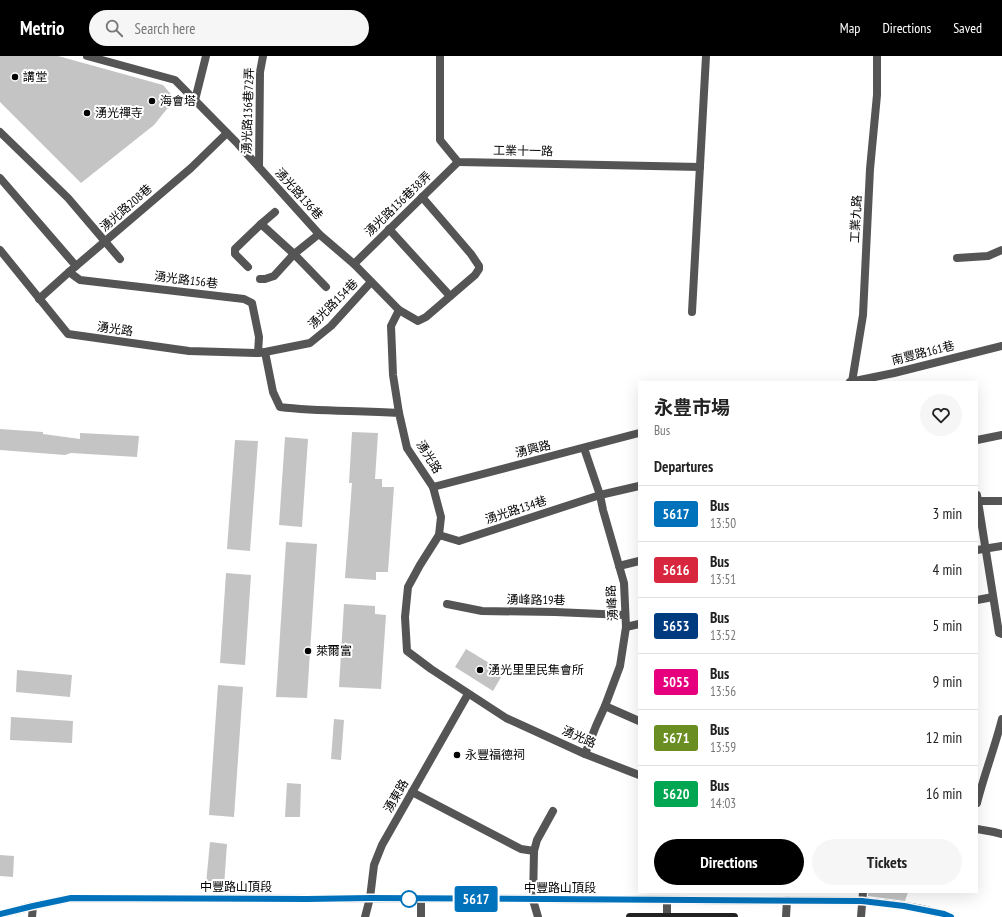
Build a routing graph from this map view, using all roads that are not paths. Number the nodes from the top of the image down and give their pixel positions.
1 (87, 56) edge
2 (206, 56) edge
3 (263, 56) edge
4 (440, 56) edge
5 (706, 56) edge
6 (877, 56) edge
7 (195, 100) junction
8 (227, 133) junction
9 (1, 135) edge
10 (458, 162) junction
11 (259, 167) junction
12 (700, 167) junction
13 (0, 178) edge
14 (422, 197) junction
15 (275, 212) dead end
16 (261, 224) junction
17 (389, 229) junction
18 (319, 234) junction
19 (105, 241) junction
20 (0, 250) edge
21 (1002, 250) edge
22 (294, 254) junction
23 (957, 258) dead end
24 (120, 259) dead end
25 (354, 264) junction
26 (76, 266) junction
27 (248, 267) dead end
28 (68, 272) junction
29 (260, 279) dead end
30 (371, 282) junction
31 (326, 287) dead end
32 (450, 296) junction
33 (39, 299) junction
34 (399, 310) junction
35 (692, 312) dead end
36 (1002, 346) edge
37 (262, 353) junction
38 (851, 381) edge
39 (856, 381) edge
40 (399, 413) junction
41 (638, 433) edge
42 (1002, 435) edge
43 (978, 440) edge
44 (584, 448) junction
45 (638, 486) edge
46 (433, 487) junction
47 (600, 495) junction
48 (978, 499) edge
49 (1002, 501) edge
50 (978, 512) edge
51 (439, 535) junction
52 (1002, 546) edge
53 (981, 549) edge
54 (638, 561) edge
55 (619, 566) junction
56 (993, 597) junction
57 (978, 600) edge
58 (447, 604) dead end
59 (625, 615) junction
60 (638, 624) edge
61 (626, 627) junction
62 (1002, 634) edge
63 (468, 694) junction
64 (605, 706) junction
65 (1002, 719) edge
66 (638, 721) edge
67 (585, 754) junction
68 (638, 775) edge
69 (979, 788) edge
70 (412, 792) junction
71 (553, 811) dead end
72 (978, 829) edge
73 (1002, 834) edge
74 (534, 851) junction
75 (863, 893) edge
76 (370, 898) junction
77 (421, 899) junction
78 (533, 900) junction
79 (667, 900) junction
80 (787, 900) junction
81 (862, 901) junction
82 (33, 906) junction
83 (0, 914) edge
84 (32, 917) edge
85 (365, 917) edge
86 (421, 917) edge
87 (538, 917) edge
88 (630, 917) edge
89 (667, 917) edge
90 (734, 917) edge
91 (786, 917) edge
92 (861, 917) edge
93 (951, 917) edge

1 - 7 street, 湧光路136巷
2 - 7 street
3 - 11 street, 湧光路136巷72弄
4 - 10 street
5 - 12 street
6 - 38 street, 工業九路
7 - 8 street, 湧光路136巷
8 - 11 street, 湧光路136巷
8 - 19 street, 湧光路208巷
9 - 19 street
10 - 12 street, 工業十一路
10 - 14 street, 湧光路136巷38弄
11 - 18 street, 湧光路136巷
12 - 35 street
13 - 26 street
14 - 17 street, 湧光路136巷38弄
14 - 32 street
15 - 16 street
16 - 22 street
16 - 27 street
17 - 25 street, 湧光路136巷38弄
17 - 32 street
18 - 22 street
18 - 25 street, 湧光路136巷
19 - 24 street
19 - 26 street, 湧光路208巷
20 - 33 street, 湧光路
21 - 23 street
22 - 29 street
22 - 31 street
25 - 30 street, 湧光路136巷
26 - 28 street, 湧光路208巷
28 - 33 street, 湧光路208巷
28 - 37 street, 湧光路156巷
30 - 34 street, 湧光路136巷
30 - 37 street, 湧光路154巷
32 - 34 street, 湧光路136巷
33 - 37 street, 湧光路
34 - 40 street
36 - 39 street, 南豐路161巷
37 - 40 street
40 - 46 street, 湧光路
41 - 44 street, 湧興路
42 - 43 street
44 - 46 street, 湧興路
44 - 47 street, 湧峰路
45 - 47 street, 湧光路134巷
46 - 51 street, 湧光路
47 - 51 street, 湧光路134巷
47 - 55 street, 湧峰路
48 - 49 street
50 - 53 street
51 - 63 street, 湧光路
52 - 53 street
53 - 56 street
54 - 55 street
55 - 59 street, 湧峰路
56 - 57 street
56 - 62 street
58 - 59 street, 湧峰路19巷
59 - 61 street, 湧峰路
60 - 61 street
61 - 64 street, 湧峰路
63 - 67 street, 湧光路
63 - 70 street, 湧東路
64 - 66 street
64 - 67 street, 湧峰路
65 - 69 street
67 - 68 street, 湧光路
70 - 74 street
70 - 76 street, 湧東路
71 - 74 street
72 - 73 street
74 - 78 street
75 - 81 street
76 - 77 main road, 中豐路山頂段
76 - 82 main road, 中豐路山頂段
76 - 85 street, 湧東路
77 - 78 main road, 中豐路山頂段
77 - 86 street
78 - 79 main road, 中豐路山頂段
78 - 87 street
79 - 80 main road, 中豐路山頂段
79 - 89 street
80 - 81 main road, 中豐路山頂段
80 - 91 street
81 - 92 street
81 - 93 main road, 中豐路山頂段
82 - 83 main road, 中豐路山頂段
82 - 84 street
88 - 89 main road
89 - 90 main road

